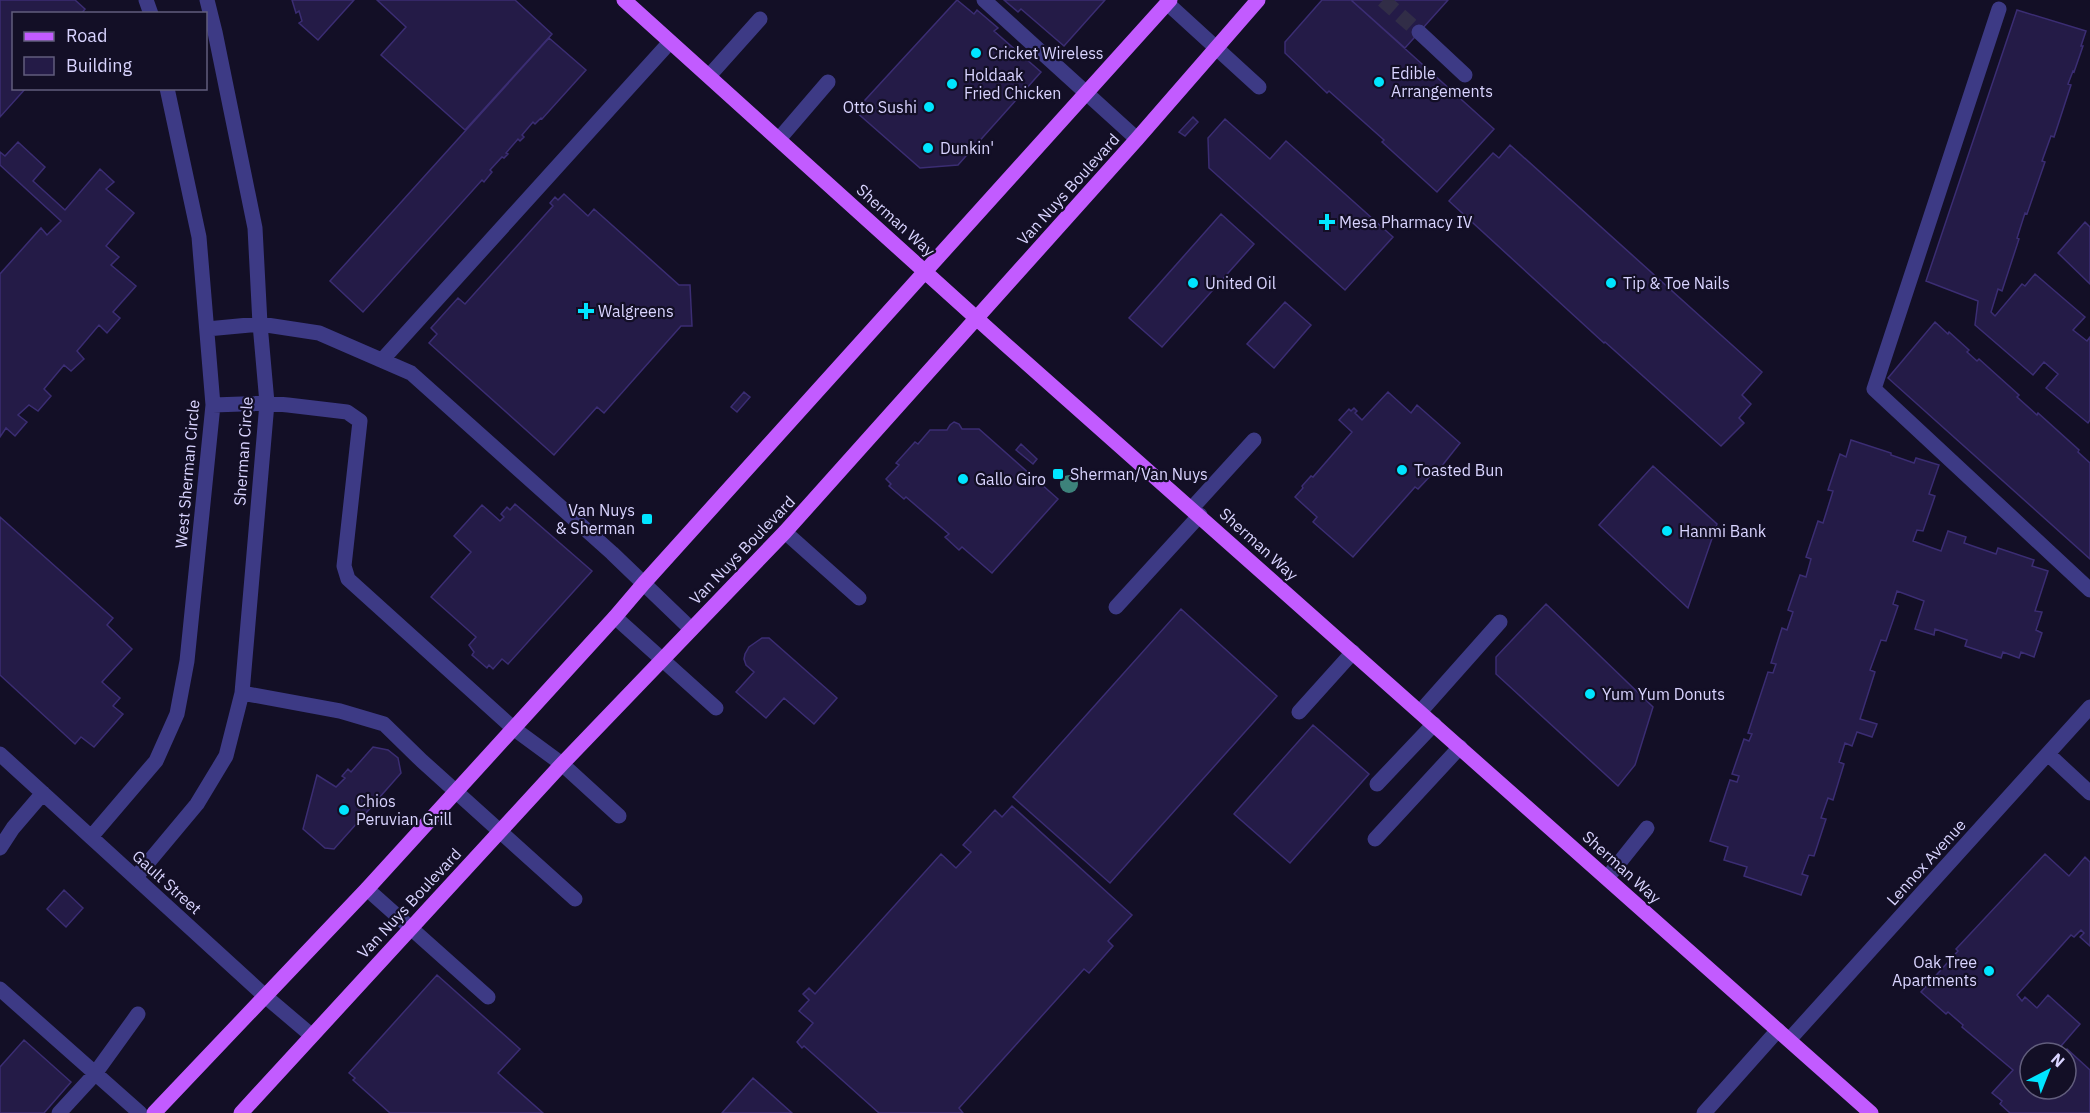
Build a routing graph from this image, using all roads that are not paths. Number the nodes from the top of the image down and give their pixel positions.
1 (207, 0) edge
2 (624, 0) edge
3 (984, 0) edge
4 (1258, 0) edge
5 (1168, 2) edge
6 (1999, 9) dead end
7 (760, 19) dead end
8 (1419, 32) tunnel mouth
9 (669, 42) junction
10 (1217, 48) junction
11 (1465, 75) dead end
12 (710, 76) junction
13 (828, 82) dead end
14 (1259, 87) dead end
15 (167, 90) edge
16 (1085, 92) junction
17 (779, 139) junction
18 (1137, 139) junction
19 (925, 270) junction
20 (977, 317) junction
21 (260, 324) junction
22 (207, 329) junction
23 (383, 359) junction
24 (267, 403) junction
25 (213, 405) junction
26 (1254, 440) dead end
27 (1196, 512) junction
28 (785, 532) junction
29 (644, 582) junction
30 (2090, 590) edge
31 (858, 598) dead end
32 (1116, 607) dead end
33 (615, 617) junction
34 (1500, 622) dead end
35 (691, 629) junction
36 (1353, 652) junction
37 (662, 659) junction
38 (242, 693) junction
39 (2090, 707) edge
40 (716, 708) dead end
41 (1299, 712) dead end
42 (1420, 712) junction
43 (1434, 724) junction
44 (513, 728) junction
45 (1460, 747) junction
46 (0, 754) edge
47 (2048, 754) junction
48 (562, 764) junction
49 (1377, 784) dead end
50 (455, 792) junction
51 (43, 793) junction
52 (2090, 793) edge
53 (619, 816) dead end
54 (1647, 828) dead end
55 (499, 831) junction
56 (91, 837) junction
57 (1375, 839) dead end
58 (0, 848) edge
59 (136, 877) junction
60 (1607, 878) junction
61 (367, 889) junction
62 (575, 898) dead end
63 (411, 927) junction
64 (0, 989) edge
65 (265, 996) junction
66 (488, 997) dead end
67 (138, 1014) dead end
68 (311, 1035) junction
69 (1784, 1035) junction
70 (94, 1074) junction
71 (60, 1113) edge
72 (140, 1113) edge
73 (154, 1113) edge
74 (242, 1113) edge
75 (1704, 1113) edge
76 (1871, 1113) edge

1 - 21 street, Sherman Circle
2 - 9 main road, Sherman Way
3 - 16 street
4 - 10 main road, Van Nuys Boulevard
5 - 10 street
5 - 16 main road
6 - 30 street
7 - 12 street
8 - 11 street
9 - 12 main road, Sherman Way
9 - 23 street
10 - 14 street
10 - 18 main road, Van Nuys Boulevard
12 - 17 main road, Sherman Way
13 - 17 street
15 - 22 street, West Sherman Circle
16 - 18 street
16 - 19 main road
17 - 19 main road, Sherman Way
18 - 20 main road, Van Nuys Boulevard
19 - 20 main road, Sherman Way
19 - 29 main road
20 - 27 main road, Sherman Way
20 - 28 main road, Van Nuys Boulevard
21 - 22 street
21 - 23 street
21 - 24 street, Sherman Circle
22 - 25 street, West Sherman Circle
23 - 29 street
24 - 25 street
24 - 38 street, Sherman Circle
24 - 44 street
25 - 56 street, West Sherman Circle
26 - 27 street
27 - 32 street
27 - 36 main road, Sherman Way
28 - 31 street
28 - 35 main road, Van Nuys Boulevard
29 - 33 main road
29 - 35 street
33 - 37 street
33 - 44 main road
34 - 42 street
35 - 37 main road, Van Nuys Boulevard
36 - 41 street
36 - 42 main road, Sherman Way
37 - 40 street
37 - 48 main road, Van Nuys Boulevard
38 - 50 street
38 - 59 street, Sherman Circle
39 - 47 street, Lennox Avenue
42 - 43 main road, Sherman Way
43 - 45 main road, Sherman Way
43 - 49 street
44 - 48 street
44 - 50 main road
45 - 57 street
45 - 60 main road, Sherman Way
46 - 51 street, Gault Street
47 - 52 street
47 - 69 street, Lennox Avenue
48 - 53 street
48 - 55 main road, Van Nuys Boulevard
50 - 55 street
50 - 61 main road
51 - 56 street, Gault Street
51 - 58 street
54 - 60 street
55 - 62 street
55 - 63 main road, Van Nuys Boulevard
56 - 59 street, Gault Street
59 - 65 street, Gault Street
60 - 69 main road, Sherman Way
61 - 63 street
61 - 65 main road
63 - 66 street
63 - 68 main road, Van Nuys Boulevard
64 - 70 street
65 - 68 street, Gault Street
65 - 73 main road
67 - 70 street
68 - 74 main road, Van Nuys Boulevard
69 - 75 street, Lennox Avenue
69 - 76 main road, Sherman Way
70 - 71 street
70 - 72 street

